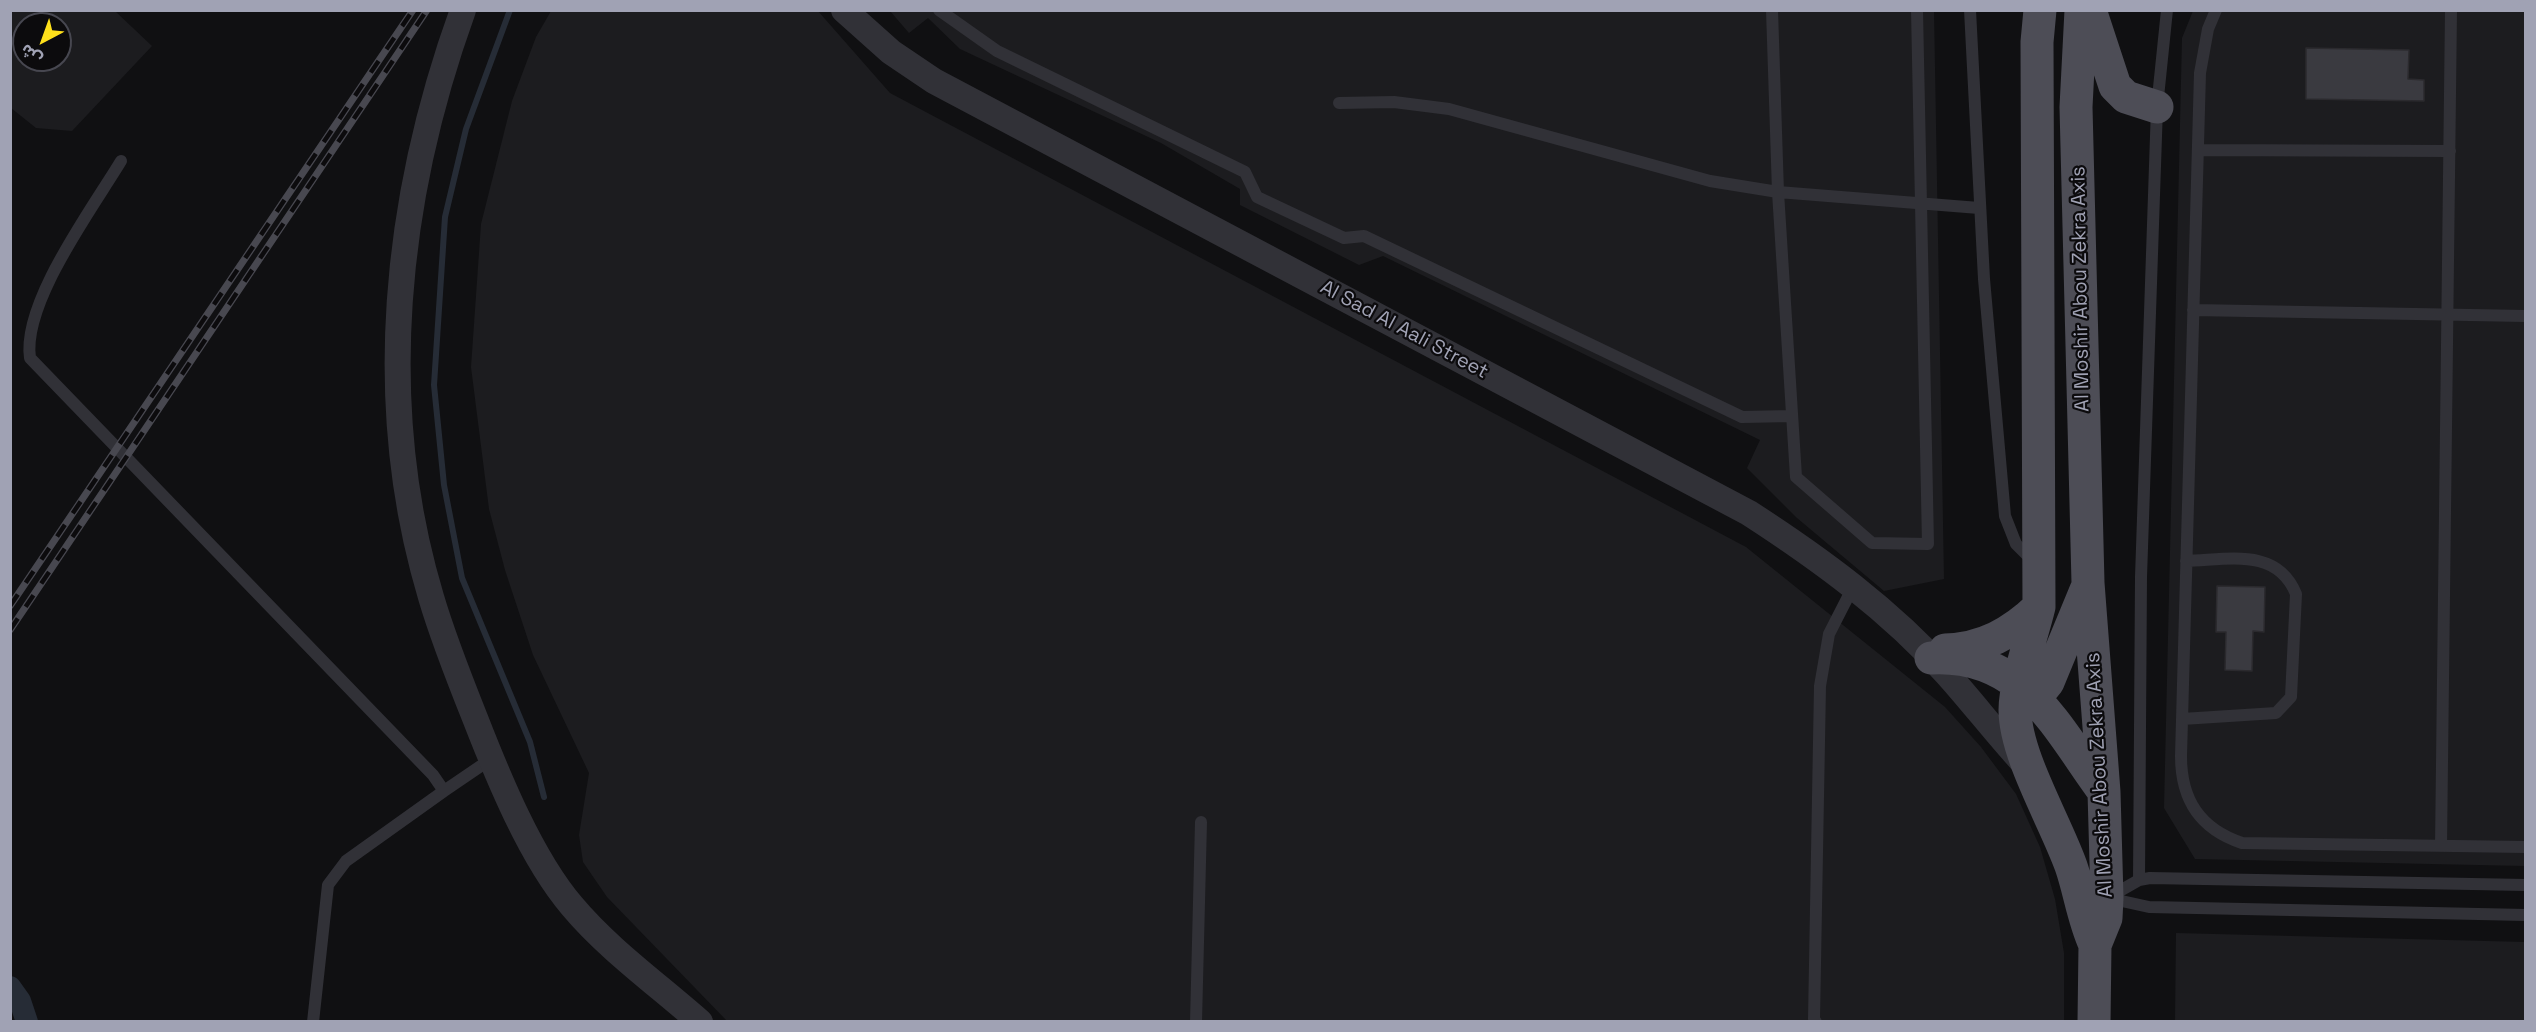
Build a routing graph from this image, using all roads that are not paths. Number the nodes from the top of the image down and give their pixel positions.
1 (463, 10) edge
2 (844, 10) edge
3 (939, 10) edge
4 (1772, 10) edge
5 (1917, 10) edge
6 (1970, 10) edge
7 (2040, 10) edge
8 (2081, 10) edge
9 (2090, 10) edge
10 (2167, 10) edge
11 (2216, 10) edge
12 (2451, 10) edge
13 (1339, 104) dead end
14 (2157, 107) junction
15 (2198, 150) junction
16 (2450, 151) junction
17 (121, 161) dead end
18 (1778, 192) junction
19 (1921, 203) junction
20 (1979, 208) junction
21 (2193, 310) junction
22 (2448, 314) junction
23 (2526, 316) edge
24 (1792, 416) junction
25 (2186, 561) junction
26 (2040, 566) junction
27 (2088, 583) junction
28 (1853, 587) junction
29 (2039, 607) junction
30 (1933, 659) junction
31 (2023, 696) junction
32 (2182, 718) junction
33 (491, 759) junction
34 (2033, 774) junction
35 (444, 791) junction
36 (2104, 792) junction
37 (1201, 822) dead end
38 (2441, 846) junction
39 (2526, 847) edge
40 (2139, 880) junction
41 (2526, 885) edge
42 (2107, 898) junction
43 (2526, 915) edge
44 (2095, 945) junction
45 (1815, 1021) edge
46 (313, 1022) edge
47 (700, 1022) edge
48 (1196, 1022) edge
49 (2094, 1022) edge

1 - 33 street
2 - 28 street, Al Sad Al Aali Street
3 - 24 lane
4 - 18 lane
5 - 19 lane
6 - 20 lane
7 - 26 main road, Al Moshir Abou Zekra Axis
8 - 27 main road, Al Moshir Abou Zekra Axis
9 - 14 main road
10 - 14 lane
11 - 15 lane
12 - 16 lane
13 - 18 lane
14 - 40 lane
15 - 16 lane
15 - 21 lane
16 - 22 lane
17 - 35 lane
18 - 19 lane
18 - 24 lane
19 - 20 lane
19 - 24 lane
20 - 26 lane
21 - 22 lane
21 - 25 lane
22 - 23 lane
22 - 38 lane
25 - 32 lane
25 - 32 lane
26 - 29 main road, Al Moshir Abou Zekra Axis
27 - 31 main road
27 - 36 main road, Al Moshir Abou Zekra Axis
28 - 30 street, Al Sad Al Aali Street
28 - 45 lane
29 - 30 main road
29 - 31 main road, Al Moshir Abou Zekra Axis
30 - 31 main road
30 - 34 street, Al Sad Al Aali Street
31 - 34 main road, Al Moshir Abou Zekra Axis
31 - 36 main road
32 - 38 lane
33 - 35 lane
33 - 47 street
34 - 44 main road, Al Moshir Abou Zekra Axis
35 - 46 lane
36 - 42 main road, Al Moshir Abou Zekra Axis
37 - 48 lane
38 - 39 lane
40 - 41 lane
40 - 42 lane
42 - 43 lane
42 - 44 main road, Al Moshir Abou Zekra Axis
44 - 49 main road

